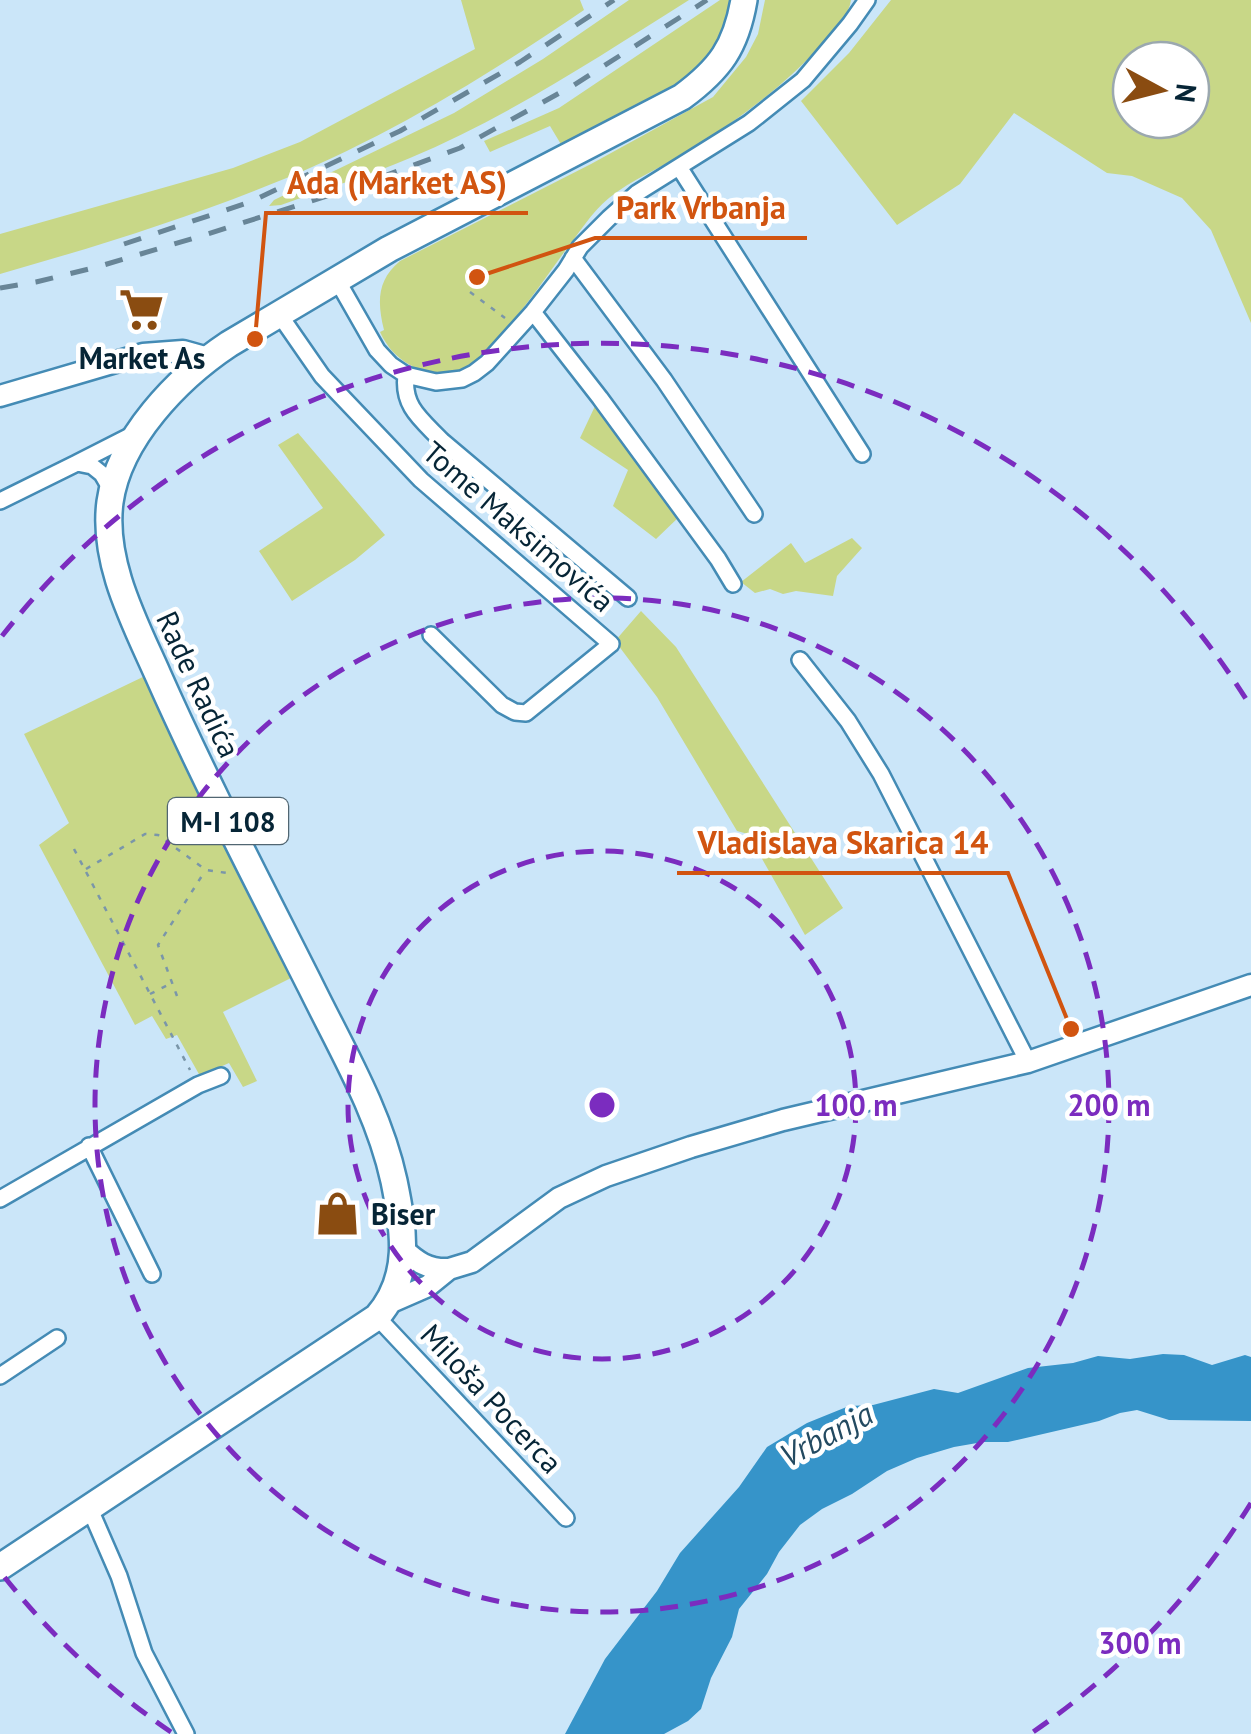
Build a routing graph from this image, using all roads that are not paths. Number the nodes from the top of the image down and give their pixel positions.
1 (744, 0) edge
2 (866, 0) edge
3 (679, 167) junction
4 (573, 258) junction
5 (337, 280) junction
6 (533, 312) junction
7 (280, 314) junction
8 (161, 351) junction
9 (208, 358) junction
10 (406, 375) junction
11 (172, 394) junction
12 (0, 396) edge
13 (139, 431) junction
14 (862, 454) dead end
15 (77, 462) junction
16 (112, 490) junction
17 (0, 502) edge
18 (754, 514) dead end
19 (733, 584) dead end
20 (628, 598) dead end
21 (431, 635) dead end
22 (800, 660) dead end
23 (1251, 985) edge
24 (1028, 1062) junction
25 (221, 1076) dead end
26 (89, 1146) junction
27 (0, 1198) edge
28 (402, 1248) junction
29 (449, 1269) junction
30 (152, 1274) dead end
31 (383, 1310) junction
32 (57, 1338) dead end
33 (0, 1376) edge
34 (89, 1507) junction
35 (566, 1518) dead end
36 (0, 1567) edge
37 (186, 1734) edge

1 - 5 main road, Rade Radića / M-I 108
2 - 3 street
3 - 4 street
3 - 14 street
4 - 6 street
4 - 18 street
5 - 7 main road, Rade Radića / M-I 108
5 - 10 street
6 - 10 street
6 - 19 street
7 - 9 main road, Rade Radića / M-I 108
7 - 21 street, Tome Maksimovića
8 - 9 street
8 - 11 street
8 - 12 street
9 - 11 main road, Rade Radića / M-I 108
10 - 20 street
11 - 13 main road, Rade Radića / M-I 108
13 - 15 street
13 - 16 main road, Rade Radića / M-I 108
15 - 16 street
15 - 17 street
16 - 28 main road, Rade Radića / M-I 108
22 - 24 street
23 - 24 street
24 - 29 street
25 - 26 street
26 - 27 street
26 - 30 street
28 - 29 street
28 - 31 main road, Rade Radića / M-I 108
29 - 31 street
31 - 34 main road
31 - 35 street, Miloša Pocerca
32 - 33 street
34 - 36 main road
34 - 37 street

